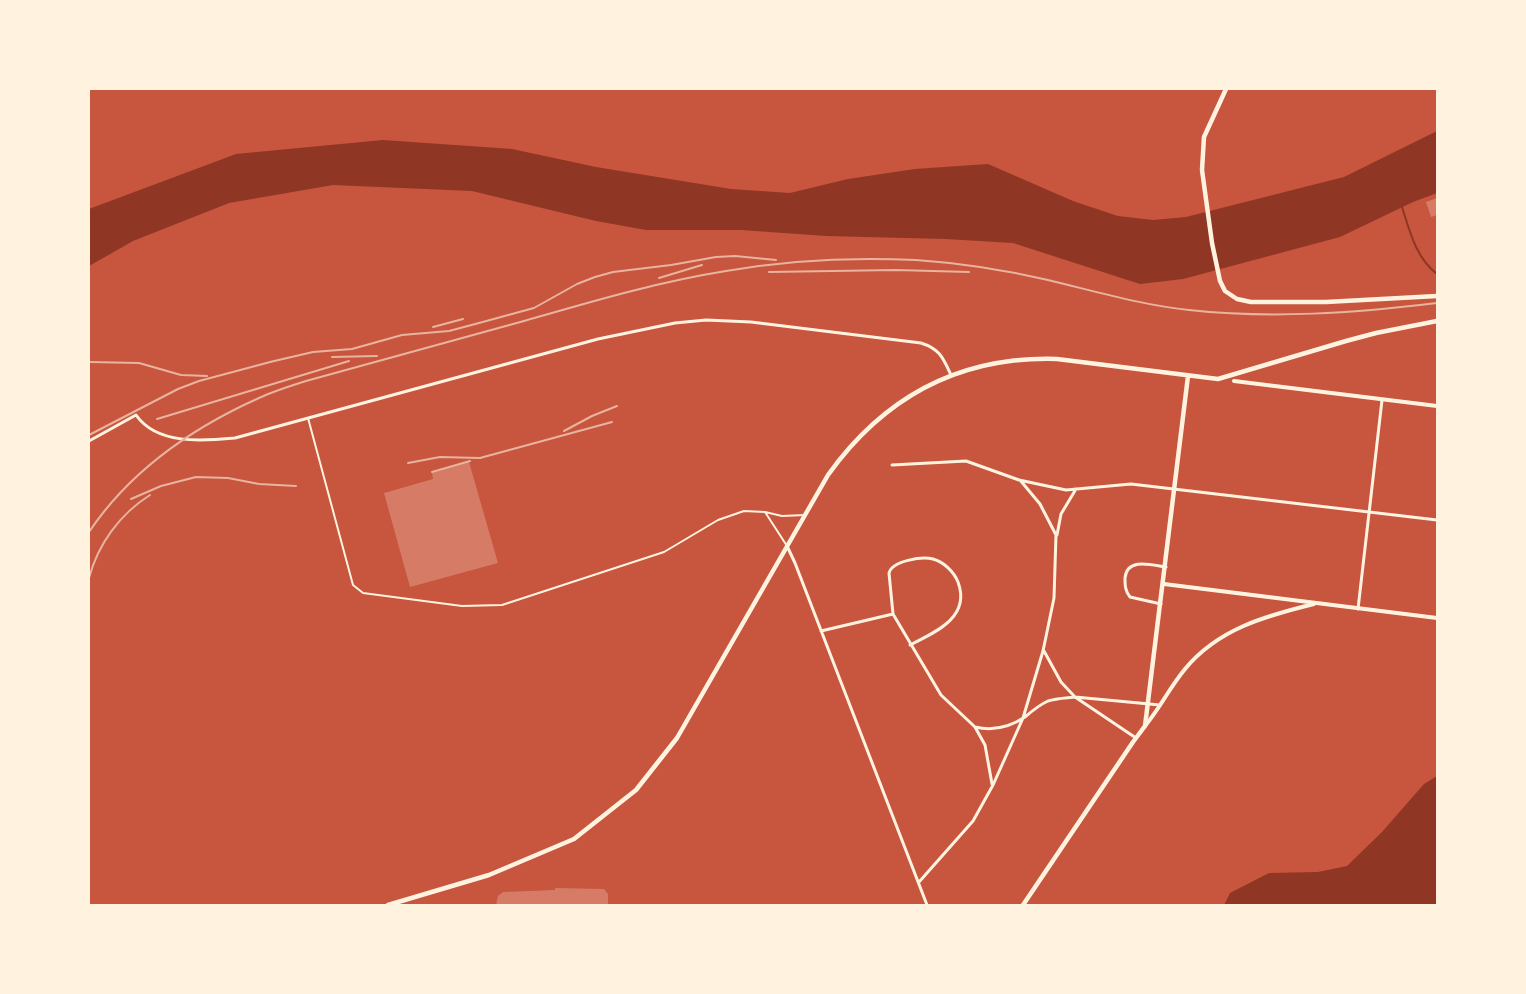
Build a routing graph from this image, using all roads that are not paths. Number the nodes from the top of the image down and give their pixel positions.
1 (1226, 89) edge
2 (1437, 296) edge
3 (1437, 321) edge
4 (952, 375) junction
5 (1188, 376) junction
6 (1234, 382) dead end
7 (1382, 400) junction
8 (1437, 406) edge
9 (308, 418) junction
10 (89, 441) edge
11 (892, 464) dead end
12 (1019, 480) junction
13 (1175, 488) junction
14 (1076, 489) junction
15 (1370, 511) junction
16 (765, 512) junction
17 (805, 515) junction
18 (1437, 520) edge
19 (1056, 535) junction
20 (787, 546) junction
21 (1166, 567) junction
22 (1164, 584) junction
23 (1161, 604) junction
24 (1316, 604) junction
25 (1358, 609) junction
26 (893, 614) junction
27 (1437, 618) edge
28 (820, 631) junction
29 (910, 645) junction
30 (1043, 651) junction
31 (1075, 697) junction
32 (1148, 704) junction
33 (1160, 705) junction
34 (1023, 718) junction
35 (1145, 726) junction
36 (975, 727) junction
37 (1136, 738) junction
38 (992, 784) junction
39 (919, 882) junction
40 (388, 905) edge
41 (927, 905) edge
42 (1023, 905) edge

1 - 2 main road
3 - 5 main road
4 - 5 main road
4 - 9 street
4 - 17 main road
5 - 13 main road
6 - 7 street
7 - 8 street
7 - 15 street
9 - 10 street
9 - 16 lane
11 - 12 street
12 - 14 street
12 - 19 street
13 - 14 street
13 - 15 street
13 - 21 main road
14 - 19 street
15 - 18 street
15 - 25 street
16 - 17 lane
16 - 20 lane
17 - 20 main road
19 - 30 street
20 - 28 street
20 - 40 main road
21 - 22 main road
21 - 23 street
22 - 23 main road
22 - 24 street
23 - 32 main road
24 - 25 street
24 - 33 street
25 - 27 street
26 - 28 street
26 - 29 street
26 - 29 street
28 - 39 street
29 - 36 street
30 - 31 street
30 - 34 street
31 - 32 street
31 - 34 street
31 - 37 street
32 - 33 street
32 - 35 main road
33 - 35 street
34 - 36 street
34 - 38 street
35 - 37 main road
36 - 38 street
37 - 42 main road
38 - 39 street
39 - 41 street

